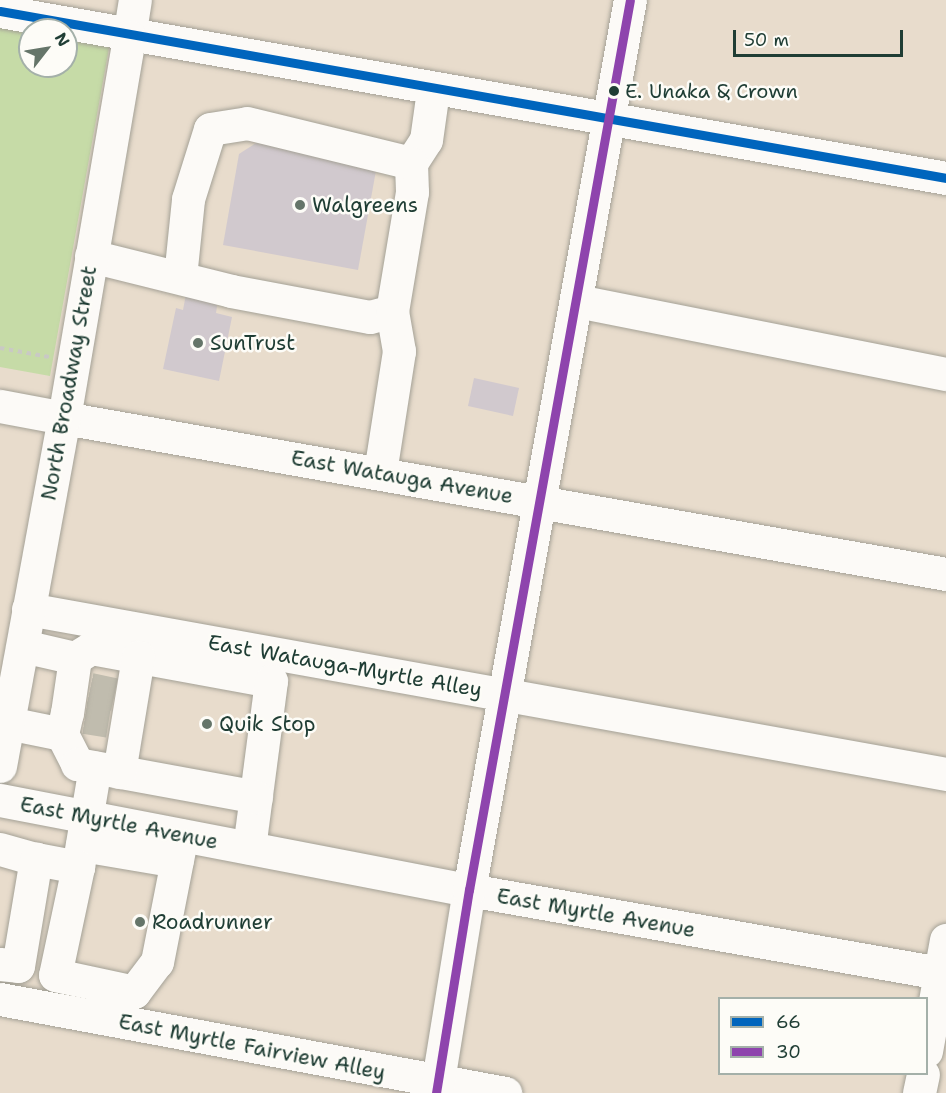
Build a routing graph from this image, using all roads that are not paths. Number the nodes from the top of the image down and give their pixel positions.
1 (135, 0) edge
2 (630, 0) edge
3 (0, 11) edge
4 (129, 37) junction
5 (433, 90) junction
6 (609, 122) junction
7 (411, 163) junction
8 (946, 178) edge
9 (92, 256) junction
10 (180, 277) junction
11 (577, 301) junction
12 (392, 311) junction
13 (946, 374) edge
14 (0, 406) edge
15 (64, 418) junction
16 (380, 473) junction
17 (541, 500) junction
18 (946, 574) edge
19 (28, 609) junction
20 (23, 646) junction
21 (138, 657) junction
22 (505, 694) junction
23 (93, 703) junction
24 (8, 723) junction
25 (0, 766) edge
26 (107, 770) junction
27 (946, 774) edge
28 (256, 797) junction
29 (0, 800) edge
30 (82, 843) junction
31 (180, 848) junction
32 (249, 848) junction
33 (0, 849) edge
34 (36, 859) junction
35 (469, 890) junction
36 (13, 913) edge
37 (946, 940) edge
38 (9, 965) edge
39 (943, 974) edge
40 (55, 975) junction
41 (0, 999) edge
42 (47, 1008) junction
43 (928, 1046) edge
44 (923, 1075) edge
45 (437, 1087) edge
46 (505, 1093) edge
47 (919, 1093) edge

1 - 4 street, North Broadway Street
2 - 6 street
3 - 4 street
4 - 5 street
4 - 9 street, North Broadway Street
5 - 6 street
5 - 7 street
6 - 8 street
6 - 11 street
7 - 10 street
7 - 12 street
9 - 10 street
9 - 15 street, North Broadway Street
10 - 12 street
11 - 13 street
11 - 17 street
12 - 16 street
14 - 15 street, East Watauga Avenue
15 - 16 street, East Watauga Avenue
15 - 19 street, North Broadway Street
16 - 17 street, East Watauga Avenue
17 - 18 street, East Watauga Avenue
17 - 22 street
19 - 20 street, North Broadway Street
19 - 22 street, East Watauga-Myrtle Alley
20 - 23 street
20 - 24 street, North Broadway Street
21 - 23 street
21 - 23 street
21 - 28 street
22 - 27 street, East Watauga-Myrtle Alley
22 - 35 street
23 - 24 street
23 - 26 street
23 - 26 street
24 - 25 street, North Broadway Street
26 - 28 street
26 - 30 street
28 - 32 street
29 - 30 street, East Myrtle Avenue
30 - 31 street, East Myrtle Avenue
30 - 34 street
30 - 40 street
31 - 32 street, East Myrtle Avenue
31 - 40 street
32 - 35 street, East Myrtle Avenue
33 - 34 street
34 - 36 street
35 - 39 street, East Myrtle Avenue
35 - 45 street
36 - 38 street
37 - 39 street
38 - 40 street
39 - 43 street
40 - 42 street
41 - 42 street, East Myrtle Fairview Alley
42 - 45 street, East Myrtle Fairview Alley
44 - 47 street
45 - 46 street, East Myrtle Fairview Alley

